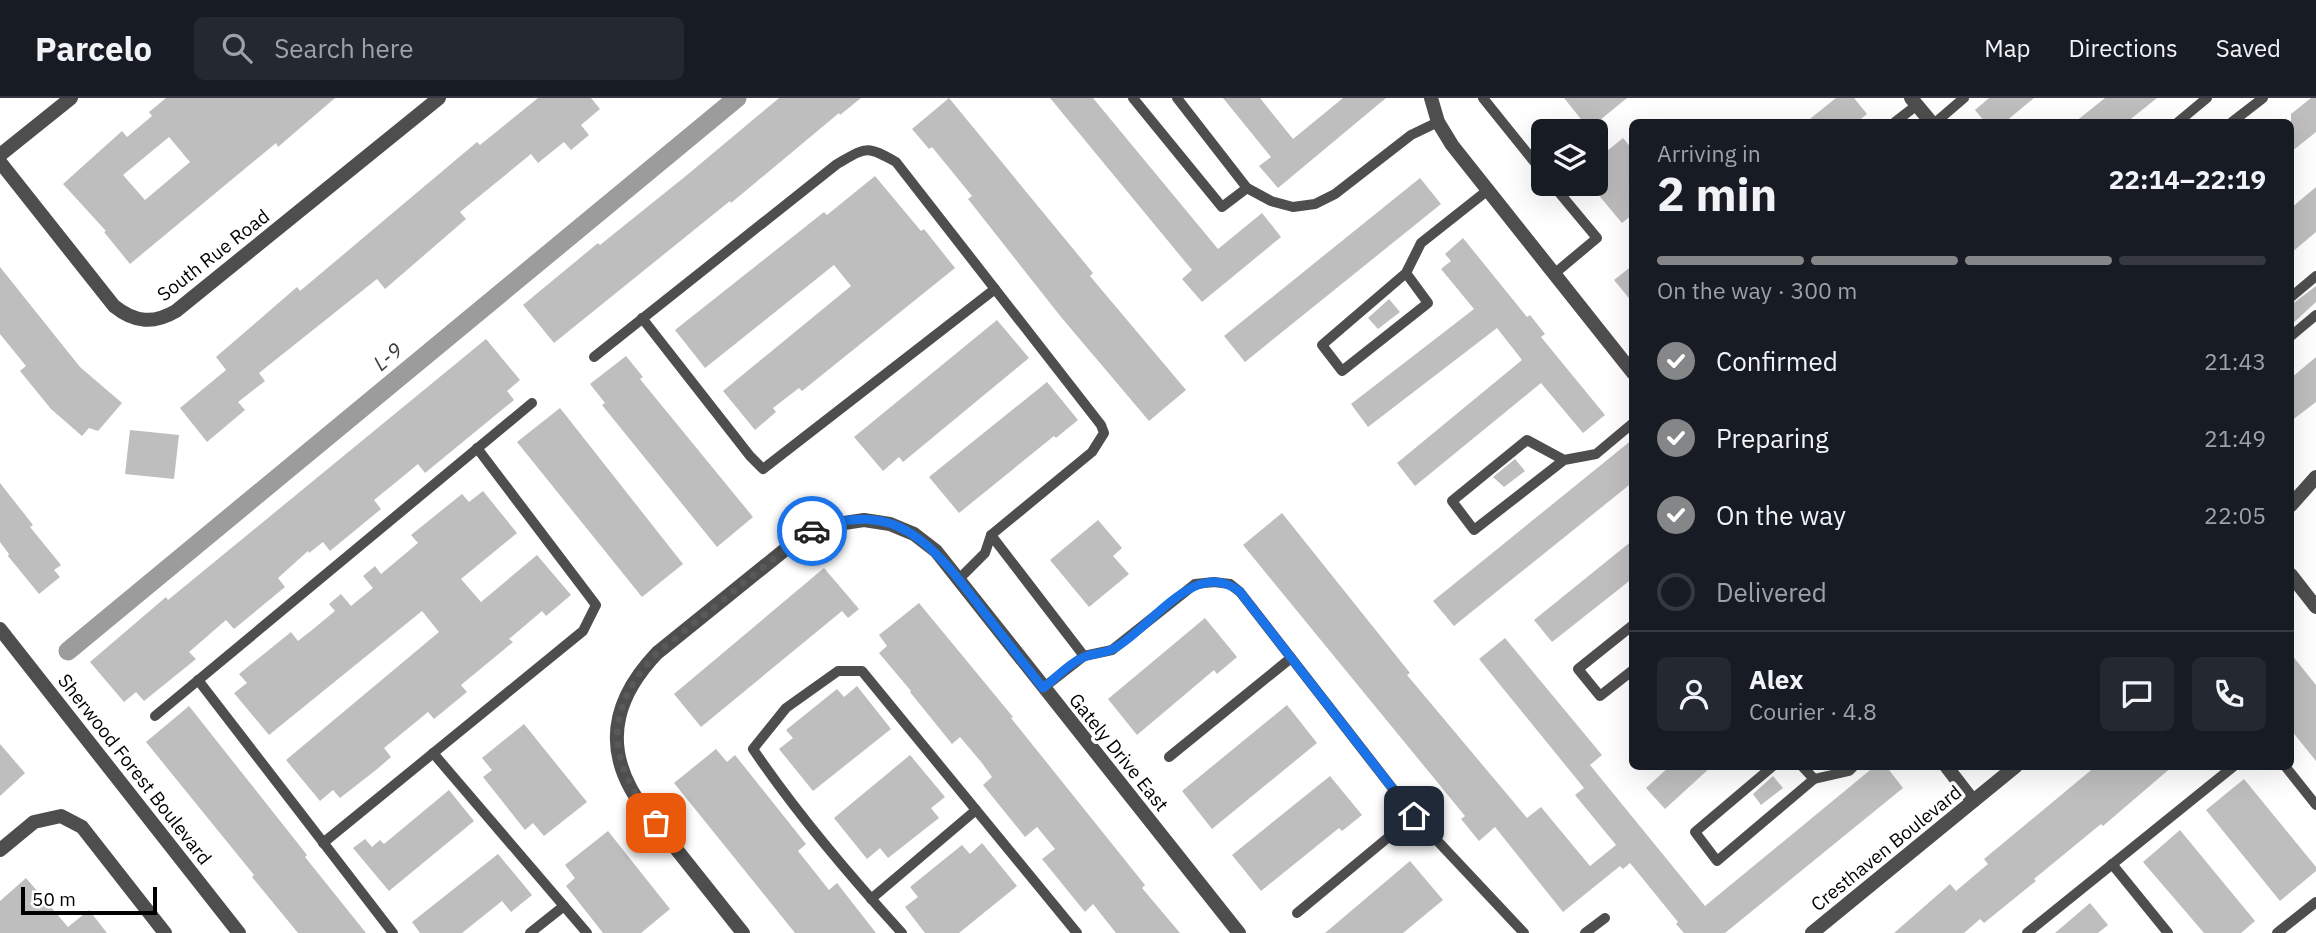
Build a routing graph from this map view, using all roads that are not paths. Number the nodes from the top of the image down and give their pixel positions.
1 (71, 98) edge
2 (439, 98) edge
3 (1133, 98) edge
4 (1177, 98) edge
5 (1430, 98) edge
6 (1483, 98) edge
7 (1964, 98) edge
8 (2207, 98) edge
9 (2263, 98) edge
10 (1914, 102) edge
11 (1898, 119) edge
12 (1930, 119) edge
13 (1937, 119) edge
14 (2182, 119) edge
15 (2236, 119) edge
16 (1438, 122) junction
17 (0, 155) edge
18 (1531, 157) edge
19 (0, 162) edge
20 (1247, 188) junction
21 (1488, 190) junction
22 (1562, 196) edge
23 (1406, 273) junction
24 (1554, 274) junction
25 (2316, 276) edge
26 (995, 289) junction
27 (2294, 294) edge
28 (2316, 316) edge
29 (642, 318) junction
30 (2294, 334) edge
31 (594, 357) dead end
32 (1629, 368) edge
33 (532, 403) dead end
34 (1629, 426) edge
35 (477, 448) junction
36 (1563, 460) junction
37 (2316, 477) edge
38 (2294, 502) edge
39 (991, 534) junction
40 (959, 579) junction
41 (2294, 579) edge
42 (2316, 607) edge
43 (1629, 628) edge
44 (0, 629) edge
45 (1084, 656) junction
46 (1291, 659) junction
47 (1629, 673) edge
48 (198, 680) junction
49 (1043, 688) junction
50 (155, 716) dead end
51 (433, 753) junction
52 (1169, 757) dead end
53 (1768, 770) edge
54 (1806, 770) edge
55 (1850, 770) edge
56 (1949, 770) edge
57 (2011, 770) edge
58 (2229, 770) edge
59 (2288, 770) edge
60 (1814, 779) junction
61 (1973, 802) junction
62 (2316, 805) edge
63 (976, 810) junction
64 (1414, 816) junction
65 (323, 843) junction
66 (0, 850) edge
67 (2112, 864) junction
68 (871, 899) junction
69 (2316, 902) edge
70 (564, 906) junction
71 (1297, 913) dead end
72 (1605, 918) dead end
73 (165, 933) edge
74 (239, 933) edge
75 (393, 933) edge
76 (530, 933) edge
77 (587, 933) edge
78 (743, 933) edge
79 (902, 933) edge
80 (1077, 933) edge
81 (1239, 933) edge
82 (1524, 933) edge
83 (1586, 933) edge
84 (1812, 933) edge
85 (2027, 933) edge
86 (2168, 933) edge
87 (2277, 933) edge

1 - 17 street
2 - 19 street, South Rue Road
3 - 20 lane
4 - 20 lane
5 - 16 street
6 - 18 lane
7 - 13 lane
8 - 14 lane
9 - 15 lane
10 - 11 lane
10 - 12 street
16 - 20 lane
16 - 21 street
21 - 23 lane
21 - 24 street
22 - 24 lane
23 - 23 lane
24 - 32 street
25 - 27 lane
26 - 29 lane
26 - 29 lane
26 - 39 lane
28 - 30 lane
29 - 31 lane
33 - 35 lane
34 - 36 lane
35 - 48 lane
35 - 51 lane
36 - 36 lane
37 - 38 street
39 - 40 lane
39 - 45 lane
40 - 49 street, Gately Drive East
40 - 78 street, Gately Drive East
41 - 42 street
43 - 47 lane
44 - 74 street, Sherwood Forest Boulevard
45 - 46 lane
45 - 49 lane
46 - 52 lane
46 - 64 lane
48 - 50 lane
48 - 65 lane
49 - 81 street, Gately Drive East
51 - 65 lane
51 - 70 lane
53 - 60 lane
54 - 60 lane
55 - 60 lane
56 - 61 street
57 - 61 street, Cresthaven Boulevard
58 - 67 lane
59 - 62 lane
61 - 84 street, Cresthaven Boulevard
63 - 68 lane
63 - 68 lane
63 - 80 lane
64 - 71 lane
64 - 82 lane
65 - 75 lane
66 - 73 street
67 - 85 lane
67 - 86 lane
68 - 79 lane
69 - 87 lane
70 - 76 lane
70 - 77 lane
72 - 83 lane

